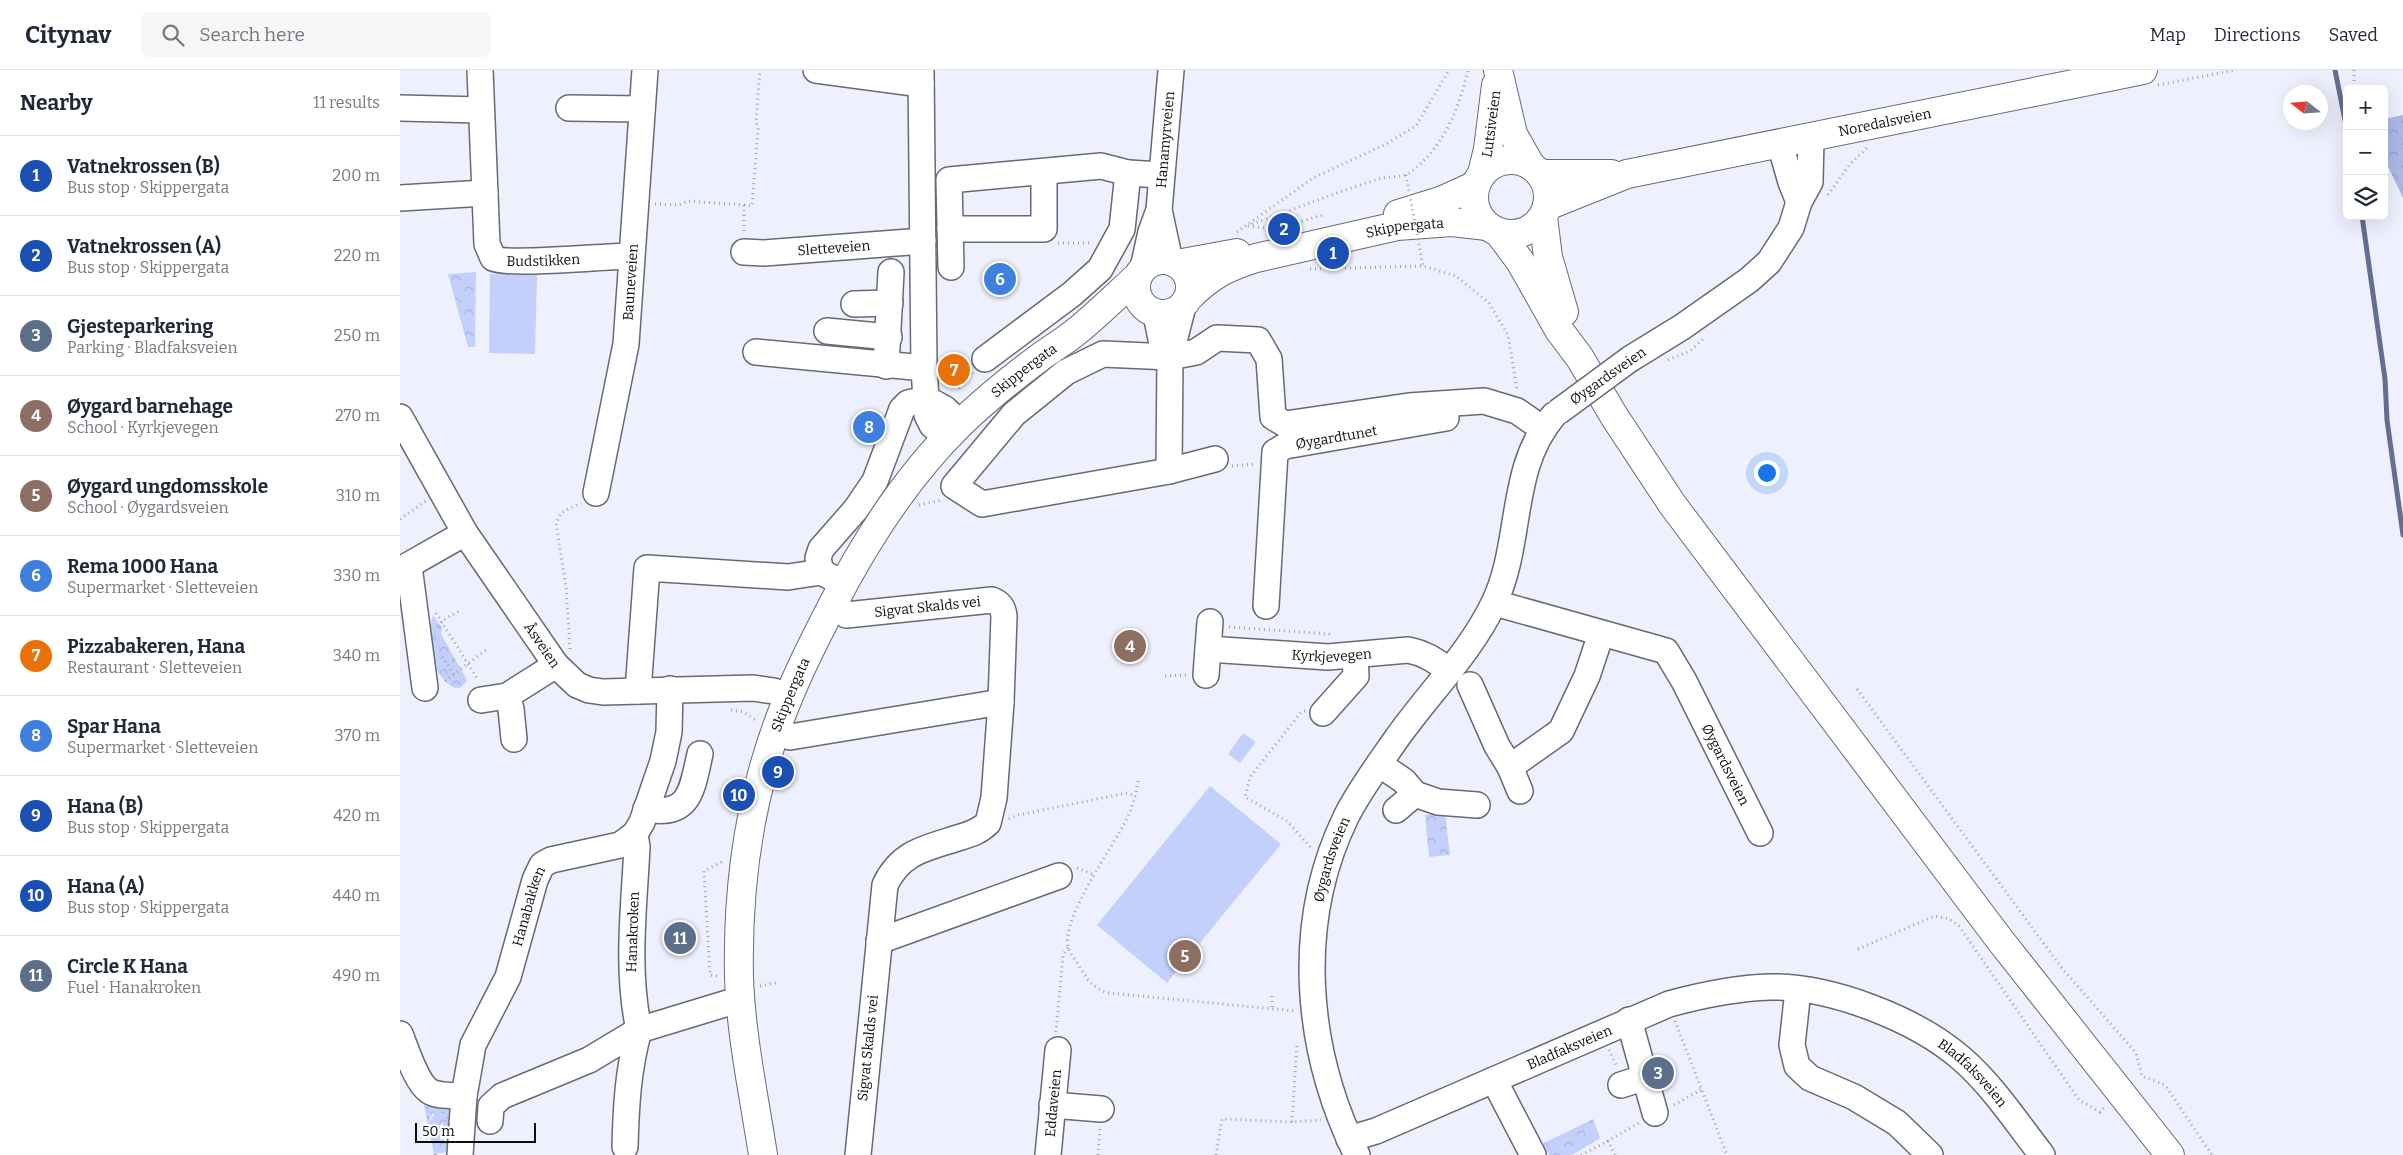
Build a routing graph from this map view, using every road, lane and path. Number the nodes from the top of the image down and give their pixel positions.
1 (480, 70) edge
2 (645, 70) edge
3 (760, 70) edge
4 (816, 70) edge
5 (1170, 70) edge
6 (1449, 70) edge
7 (1468, 70) edge
8 (2235, 70) edge
9 (2354, 70) edge
10 (1498, 72) edge
11 (921, 77) edge
12 (2147, 78) edge
13 (2354, 85) edge
14 (400, 108) edge
15 (569, 108) dead end
16 (642, 109) junction
17 (481, 110) junction
18 (1811, 138) junction
19 (1780, 144) junction
20 (1870, 146) dead end
21 (1535, 170) junction
22 (1044, 172) junction
23 (1128, 173) junction
24 (1627, 174) junction
25 (1161, 175) junction
26 (1406, 175) junction
27 (1479, 179) junction
28 (485, 193) junction
29 (400, 198) edge
30 (1824, 201) dead end
31 (635, 202) junction
32 (1799, 202) junction
33 (744, 206) junction
34 (1159, 210) junction
35 (1545, 211) junction
36 (1323, 215) dead end
37 (1246, 226) junction
38 (950, 229) junction
39 (1493, 229) junction
40 (1231, 236) dead end
41 (922, 241) junction
42 (744, 252) joint
43 (631, 256) junction
44 (1174, 263) junction
45 (1423, 266) junction
46 (951, 267) dead end
47 (1303, 268) dead end
48 (891, 272) dead end
49 (1141, 272) junction
50 (1185, 302) junction
51 (890, 303) junction
52 (854, 304) dead end
53 (1152, 312) junction
54 (827, 331) dead end
55 (1076, 332) junction
56 (1706, 335) dead end
57 (889, 336) junction
58 (756, 352) dead end
59 (1170, 357) junction
60 (1580, 358) junction
61 (985, 359) joint
62 (1665, 361) dead end
63 (886, 366) junction
64 (924, 368) junction
65 (960, 388) junction
66 (956, 394) dead end
67 (927, 399) junction
68 (1491, 403) junction
69 (1517, 411) junction
70 (400, 417) edge
71 (1550, 420) junction
72 (954, 431) junction
73 (1215, 459) joint
74 (1273, 463) junction
75 (1169, 471) junction
76 (596, 493) joint
77 (974, 499) junction
78 (915, 506) dead end
79 (412, 510) dead end
80 (400, 519) edge
81 (465, 533) junction
82 (404, 568) edge
83 (832, 578) junction
84 (1494, 603) junction
85 (1266, 606) joint
86 (431, 607) dead end
87 (459, 611) dead end
88 (846, 615) dead end
89 (442, 622) junction
90 (1210, 622) dead end
91 (1601, 634) junction
92 (433, 635) dead end
93 (486, 650) dead end
94 (1208, 650) junction
95 (440, 654) dead end
96 (1272, 654) junction
97 (1355, 656) junction
98 (469, 662) junction
99 (1450, 671) junction
100 (563, 673) junction
101 (454, 674) junction
102 (1206, 675) dead end
103 (435, 684) joint
104 (1470, 685) dead end
105 (479, 689) joint
106 (670, 689) junction
107 (1857, 689) dead end
108 (638, 691) junction
109 (506, 696) junction
110 (789, 696) junction
111 (1002, 702) junction
112 (728, 709) dead end
113 (1323, 713) joint
114 (760, 722) dead end
115 (790, 737) dead end
116 (514, 739) dead end
117 (700, 754) dead end
118 (1379, 764) junction
119 (1510, 767) junction
120 (1138, 781) dead end
121 (1520, 791) dead end
122 (1415, 794) junction
123 (1136, 796) junction
124 (1477, 804) dead end
125 (646, 809) junction
126 (1396, 810) dead end
127 (988, 823) junction
128 (1760, 833) dead end
129 (635, 834) junction
130 (745, 852) junction
131 (1324, 861) junction
132 (1059, 876) dead end
133 (879, 941) junction
134 (1068, 947) junction
135 (1858, 949) dead end
136 (779, 982) dead end
137 (745, 988) junction
138 (1798, 990) junction
139 (1272, 992) dead end
140 (1669, 1004) junction
141 (1272, 1007) junction
142 (1299, 1018) dead end
143 (1629, 1020) junction
144 (639, 1030) junction
145 (400, 1034) edge
146 (1298, 1037) dead end
147 (1058, 1050) joint
148 (1646, 1077) junction
149 (1494, 1080) junction
150 (1621, 1085) dead end
151 (1702, 1089) junction
152 (464, 1096) junction
153 (1678, 1103) dead end
154 (1052, 1105) junction
155 (1101, 1109) joint
156 (2100, 1112) dead end
157 (1655, 1113) dead end
158 (490, 1121) dead end
159 (1292, 1122) junction
160 (1349, 1138) edge
161 (1608, 1141) dead end
162 (625, 1147) dead end
163 (460, 1155) edge
164 (763, 1155) edge
165 (858, 1155) edge
166 (1048, 1155) edge
167 (1098, 1155) edge
168 (1216, 1155) edge
169 (1533, 1155) edge
170 (1582, 1155) edge
171 (1727, 1155) edge
172 (1930, 1155) edge
173 (2042, 1155) edge
174 (2170, 1155) edge
175 (2212, 1155) edge

1 - 17 street, Budstikken
2 - 16 street, Bauneveien
3 - 33 path
4 - 11 street
5 - 25 street, Hanamyrveien
6 - 37 path
7 - 26 path
8 - 12 path
9 - 13 path
10 - 21 main road, Lutsiveien
10 - 27 main road, Lutsiveien
11 - 41 street
12 - 18 main road, Noredalsveien
14 - 17 street
15 - 16 street
16 - 31 street, Bauneveien
17 - 28 street, Budstikken
18 - 19 main road, Noredalsveien
18 - 32 street, Øygardsveien
19 - 24 main road, Noredalsveien
19 - 32 street
20 - 30 path
21 - 24 main road, Noredalsveien
21 - 27 main road
21 - 35 main road
22 - 23 street
22 - 38 street
22 - 38 street
23 - 25 street
23 - 61 street
24 - 35 main road, Noredalsveien
25 - 34 street, Hanamyrveien
26 - 37 path
26 - 45 path, bridge
27 - 39 main road
27 - 44 main road, Skippergata
28 - 29 street
28 - 43 street, Budstikken
31 - 33 path
31 - 43 street, Bauneveien
32 - 71 street, Øygardsveien, bridge
33 - 42 path
34 - 44 street, Hanamyrveien
34 - 49 street, Hanamyrveien
35 - 39 main road
35 - 60 main road
36 - 37 path
37 - 40 path
38 - 46 street
39 - 50 main road, Skippergata
39 - 60 main road
41 - 42 street, Sletteveien
41 - 64 street
43 - 76 street, Bauneveien
44 - 49 main road, Skippergata
44 - 50 main road
45 - 47 path
45 - 69 path
48 - 51 street
49 - 53 main road
49 - 55 main road, Skippergata
50 - 53 main road, Skippergata
50 - 59 street
51 - 52 street
51 - 57 street
53 - 55 main road, Skippergata
53 - 59 street
54 - 57 street
55 - 72 main road, Skippergata
56 - 62 path
57 - 63 street
58 - 63 street
59 - 68 street
59 - 75 street
59 - 77 street
60 - 174 main road
61 - 65 path
63 - 64 street
64 - 67 street
65 - 65 path
65 - 66 path
67 - 72 street
67 - 83 street
68 - 69 street
68 - 74 street, Øygardtunet
69 - 71 street
70 - 81 street, Åsveien
71 - 84 street, Øygardsveien
72 - 83 main road, Skippergata
73 - 74 path
73 - 75 street
74 - 85 street
75 - 77 street
76 - 100 path
77 - 78 path
79 - 80 path
81 - 82 street
81 - 100 street, Åsveien
82 - 103 street
83 - 108 street
83 - 110 main road, Skippergata
84 - 91 street, Øygardsveien
84 - 99 street, Øygardsveien
85 - 96 path
86 - 89 path
87 - 89 path
88 - 111 street, Sigvat Skalds vei
89 - 92 path
89 - 98 path
90 - 94 street
91 - 119 street
91 - 128 street, Øygardsveien
93 - 98 path
94 - 96 street, Kyrkjevegen
94 - 102 street
95 - 101 path
96 - 97 street, Kyrkjevegen
97 - 99 street, Kyrkjevegen
97 - 113 street
98 - 101 path
98 - 105 path
99 - 118 street, Øygardsveien
100 - 108 street, Åsveien
100 - 109 street
101 - 103 path
104 - 119 street
105 - 109 street
106 - 108 street, Åsveien
106 - 110 street, Åsveien
106 - 125 street
107 - 175 path
109 - 116 street
110 - 130 main road, Skippergata
111 - 115 street
111 - 127 street, Sigvat Skalds vei
112 - 114 path
113 - 131 path
117 - 125 street
118 - 122 street
118 - 131 street, Øygardsveien
119 - 121 street
120 - 123 path
122 - 124 street
122 - 126 street
123 - 127 path
123 - 134 path
125 - 129 street
127 - 133 street, Sigvat Skalds vei
129 - 144 street, Hanakroken
129 - 152 street, Hanabakken
130 - 137 main road, Skippergata
130 - 137 path
131 - 160 street, Øygardsveien
132 - 133 street
133 - 165 street, Sigvat Skalds vei
134 - 141 path
134 - 147 path
135 - 156 path
136 - 137 path
137 - 144 street
137 - 164 main road, Skippergata
138 - 140 street, Bladfaksveien
138 - 172 street
138 - 173 street, Bladfaksveien
139 - 141 path
140 - 143 street, Bladfaksveien
140 - 151 path
141 - 142 path
143 - 148 street
143 - 149 street, Bladfaksveien
144 - 158 street
144 - 162 street, Hanakroken
145 - 152 street
146 - 159 path
147 - 154 street, Eddaveien
148 - 150 street
148 - 157 street
149 - 160 street, Bladfaksveien
149 - 169 street
151 - 153 path
151 - 171 path
152 - 163 street, Hanabakken
154 - 155 street
154 - 166 street, Eddaveien
155 - 167 path
159 - 160 path
159 - 168 path
161 - 170 path

